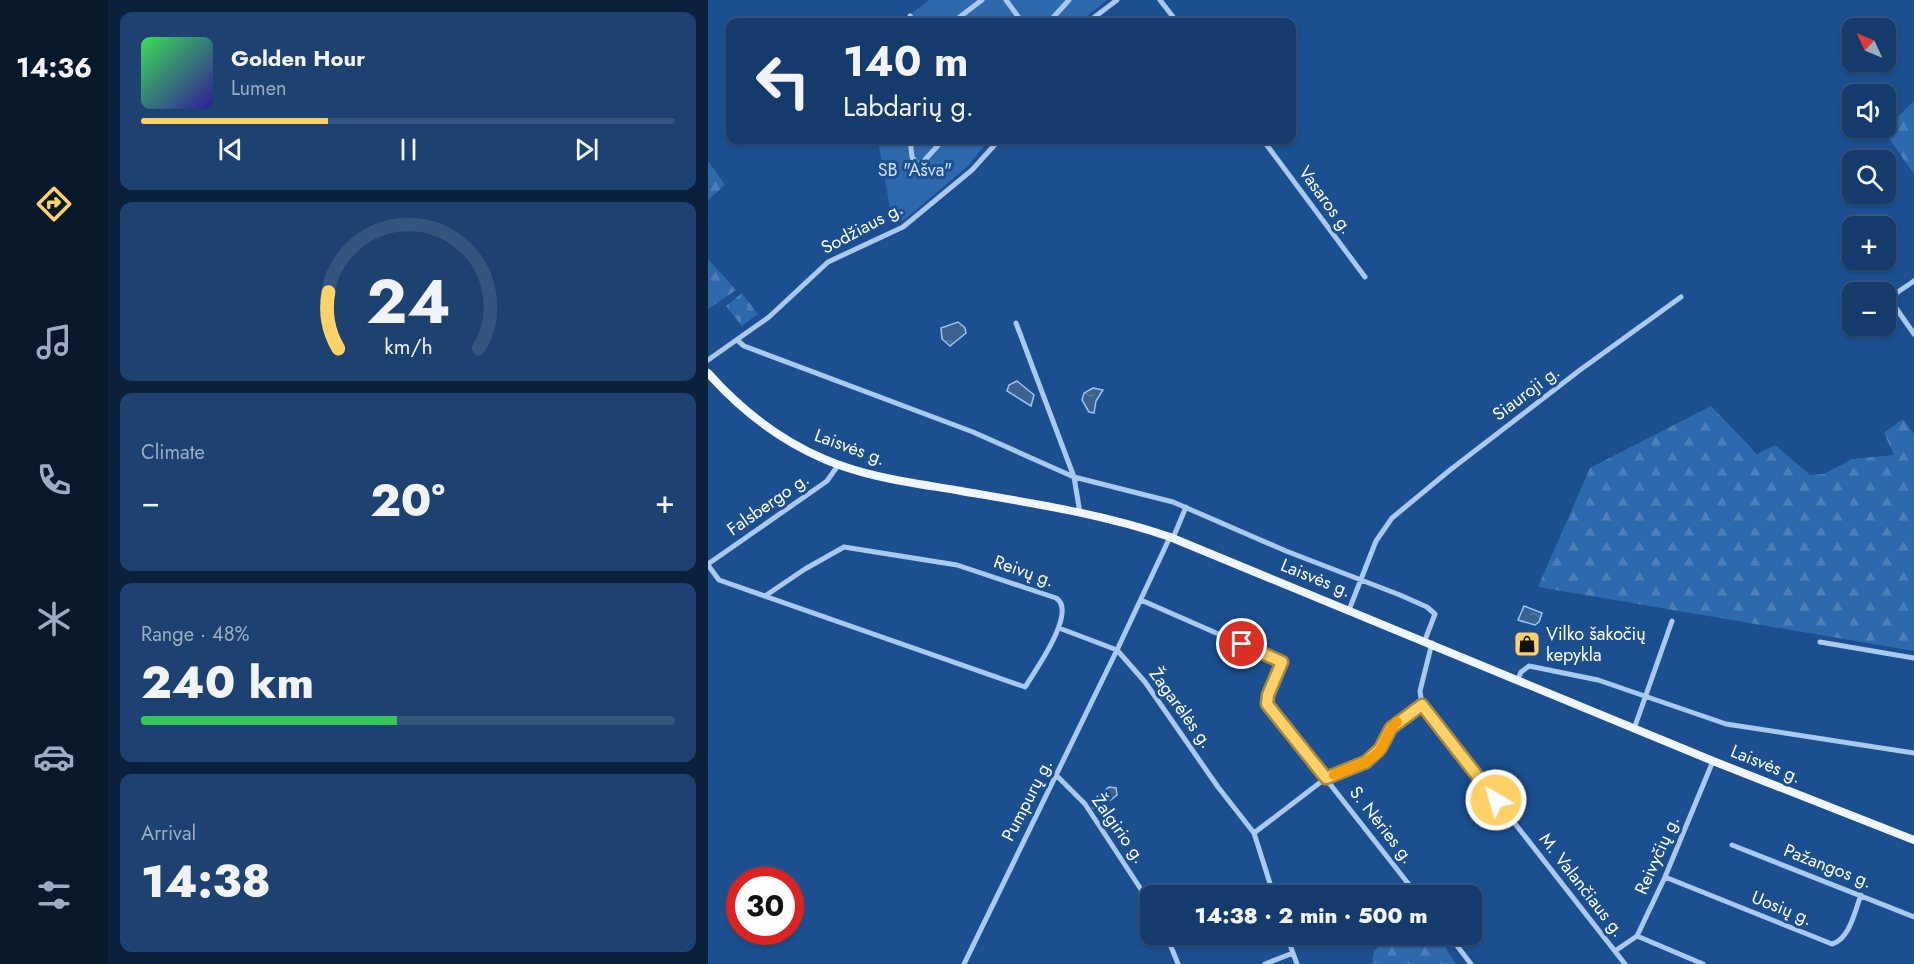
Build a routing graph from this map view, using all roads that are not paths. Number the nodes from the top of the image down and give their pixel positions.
1 (982, 0) edge
2 (1006, 0) edge
3 (1069, 0) edge
4 (1117, 0) edge
5 (1160, 0) edge
6 (910, 15) dead end
7 (912, 18) edge
8 (958, 18) edge
9 (1019, 18) edge
10 (1053, 18) edge
11 (1093, 18) edge
12 (1174, 18) edge
13 (910, 144) edge
14 (940, 144) edge
15 (995, 144) edge
16 (1266, 144) edge
17 (1365, 278) dead end
18 (1914, 281) edge
19 (1682, 297) dead end
20 (1016, 323) dead end
21 (1914, 334) edge
22 (737, 340) junction
23 (708, 360) edge
24 (708, 373) edge
25 (839, 464) junction
26 (1074, 477) junction
27 (1186, 507) junction
28 (1080, 513) junction
29 (1172, 538) junction
30 (708, 564) edge
31 (1360, 580) junction
32 (765, 596) junction
33 (1141, 600) junction
34 (1349, 610) junction
35 (1672, 621) dead end
36 (1059, 628) junction
37 (1428, 642) junction
38 (1820, 642) dead end
39 (1117, 650) junction
40 (1914, 658) edge
41 (1518, 679) junction
42 (1647, 697) junction
43 (1422, 705) junction
44 (1634, 729) junction
45 (1914, 753) edge
46 (1713, 761) junction
47 (1057, 776) junction
48 (1326, 778) junction
49 (1254, 833) junction
50 (1914, 840) edge
51 (1732, 845) dead end
52 (1665, 877) junction
53 (1271, 885) edge
54 (1409, 885) edge
55 (1140, 888) edge
56 (1861, 895) junction
57 (1914, 917) edge
58 (1637, 936) junction
59 (1170, 945) edge
60 (1290, 945) edge
61 (1456, 945) edge
62 (1615, 951) junction
63 (1293, 954) junction
64 (964, 964) edge
65 (1178, 964) edge
66 (1265, 964) edge
67 (1297, 964) edge
68 (1471, 964) edge
69 (1625, 964) edge
70 (1702, 964) edge

1 - 8 street
2 - 9 street
3 - 10 street
4 - 11 street
5 - 12 street
6 - 7 street
13 - 14 street
15 - 22 street, Sodžiaus g.
16 - 17 street, Vasaros g.
18 - 21 street
19 - 31 street, Siauroji g.
20 - 26 street
22 - 23 street, Sodžiaus g.
22 - 26 street
24 - 25 main road, Laisvės g.
25 - 28 main road, Laisvės g.
25 - 30 street, Falsbergo g.
26 - 27 street
26 - 28 street
27 - 29 street
27 - 31 street
28 - 29 main road, Laisvės g.
29 - 33 street
29 - 34 main road, Laisvės g.
30 - 32 street
31 - 34 street, Siauroji g.
31 - 37 street
32 - 36 street
32 - 36 street, Reivų g.
33 - 39 street
33 - 48 street, S. Nėries g.
34 - 37 main road, Laisvės g.
35 - 42 street
36 - 39 street
37 - 41 main road, Laisvės g.
37 - 43 street
38 - 40 street
39 - 47 street, Pumpurų g.
39 - 49 street, Žagarėlės g.
41 - 42 street
41 - 44 main road, Laisvės g.
42 - 44 street
42 - 45 street
43 - 48 street
43 - 62 street, M. Valančiaus g.
44 - 46 main road, Laisvės g.
46 - 50 main road, Laisvės g.
46 - 52 street, Reivyčių g.
47 - 55 street, Žalgirio g.
47 - 64 street, Pumpurų g.
48 - 49 street
48 - 54 street, S. Nėries g.
49 - 53 street, Žagarėlės g.
51 - 56 street, Pažangos g.
52 - 56 street, Uosių g.
52 - 58 street, Reivyčių g.
56 - 57 street, Pažangos g.
58 - 62 street
58 - 70 street
59 - 65 street
60 - 63 street
61 - 68 street
62 - 69 street, M. Valančiaus g.
63 - 66 street
63 - 67 street

